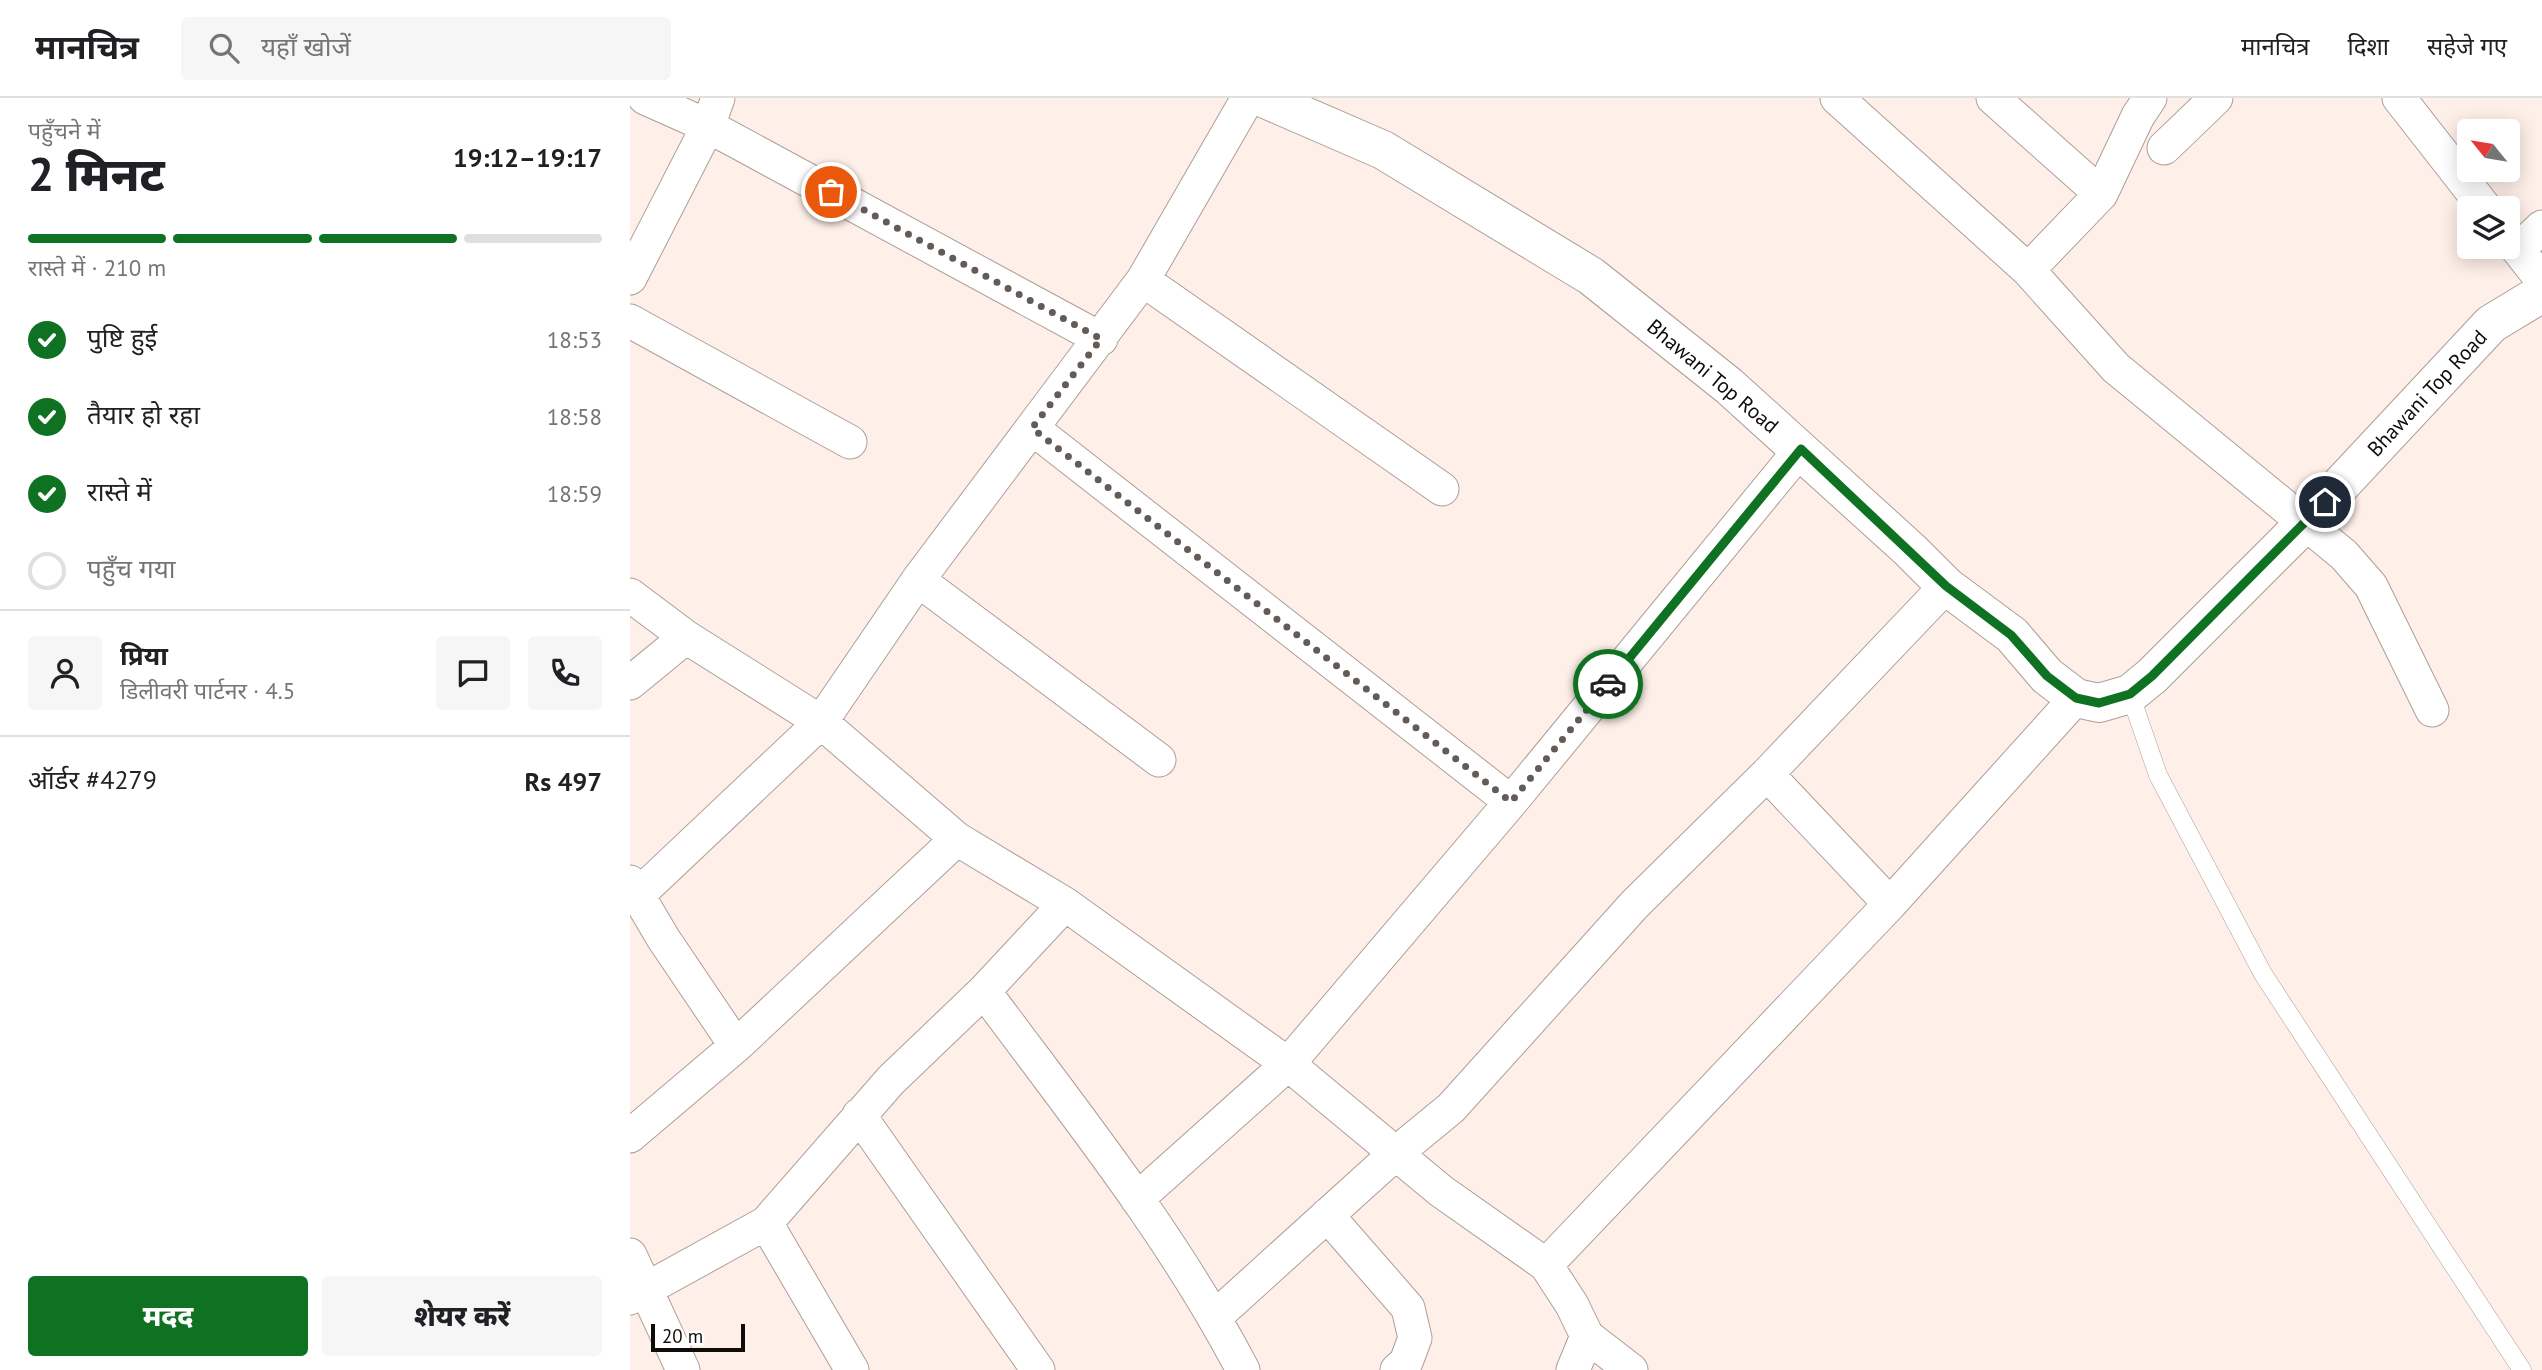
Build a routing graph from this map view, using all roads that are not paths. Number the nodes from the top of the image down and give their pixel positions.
1 (645, 98) edge
2 (1248, 98) edge
3 (1263, 98) edge
4 (1838, 98) edge
5 (1993, 98) edge
6 (2150, 98) edge
7 (2216, 98) edge
8 (2399, 98) edge
9 (713, 112) edge
10 (2164, 148) dead end
11 (2101, 194) junction
12 (2476, 196) edge
13 (2542, 227) edge
14 (2520, 240) edge
15 (2520, 253) edge
16 (2028, 270) junction
17 (630, 278) edge
18 (2542, 280) edge
19 (1143, 281) junction
20 (2542, 293) edge
21 (630, 321) edge
22 (1101, 339) junction
23 (1032, 428) junction
24 (850, 442) dead end
25 (1801, 449) junction
26 (1442, 489) dead end
27 (2306, 522) junction
28 (918, 580) junction
29 (1946, 586) junction
30 (630, 594) edge
31 (686, 637) junction
32 (630, 683) edge
33 (2130, 694) junction
34 (2076, 698) junction
35 (2432, 710) dead end
36 (821, 722) junction
37 (1158, 760) dead end
38 (1767, 774) junction
39 (1511, 802) junction
40 (957, 839) junction
41 (635, 888) edge
42 (1065, 904) junction
43 (1890, 904) junction
44 (984, 991) junction
45 (736, 1046) junction
46 (1288, 1064) junction
47 (859, 1115) junction
48 (630, 1136) edge
49 (1395, 1154) junction
50 (1137, 1199) junction
51 (1327, 1215) junction
52 (766, 1223) junction
53 (630, 1255) edge
54 (1546, 1265) junction
55 (638, 1294) edge
56 (1215, 1317) junction
57 (1587, 1336) junction
58 (683, 1370) edge
59 (852, 1370) edge
60 (1038, 1370) edge
61 (1243, 1370) edge
62 (1397, 1370) edge
63 (1573, 1370) edge
64 (1631, 1370) edge
65 (2522, 1370) edge

1 - 9 street
2 - 19 street
3 - 25 street, Bhawani Top Road
4 - 16 street
5 - 11 street
6 - 11 street
7 - 10 street
8 - 12 street
9 - 17 street
9 - 22 street
11 - 16 street
13 - 14 street
15 - 18 street
16 - 27 street
19 - 22 street
19 - 26 street
20 - 27 street, Bhawani Top Road
21 - 24 street
22 - 23 street
23 - 28 street
23 - 39 street
25 - 29 street, Bhawani Top Road
25 - 39 street
27 - 33 street, Bhawani Top Road
27 - 35 street
28 - 36 street
28 - 37 street
29 - 34 street, Bhawani Top Road
29 - 38 street
30 - 31 street
31 - 32 street
31 - 36 street
33 - 34 street, Bhawani Top Road
33 - 65 lane
34 - 43 street
36 - 40 street
36 - 41 street
38 - 43 street
38 - 49 street
39 - 46 street
40 - 42 street
40 - 45 street
41 - 45 street
42 - 44 street
42 - 46 street
43 - 54 street
44 - 47 street
44 - 50 street
45 - 48 street
46 - 49 street
46 - 50 street
47 - 52 street
47 - 60 street
49 - 51 street
49 - 54 street
50 - 56 street
51 - 56 street
51 - 62 street
52 - 55 street
52 - 59 street
53 - 55 street
54 - 57 street
55 - 58 street
56 - 61 street
57 - 63 street
57 - 64 street

